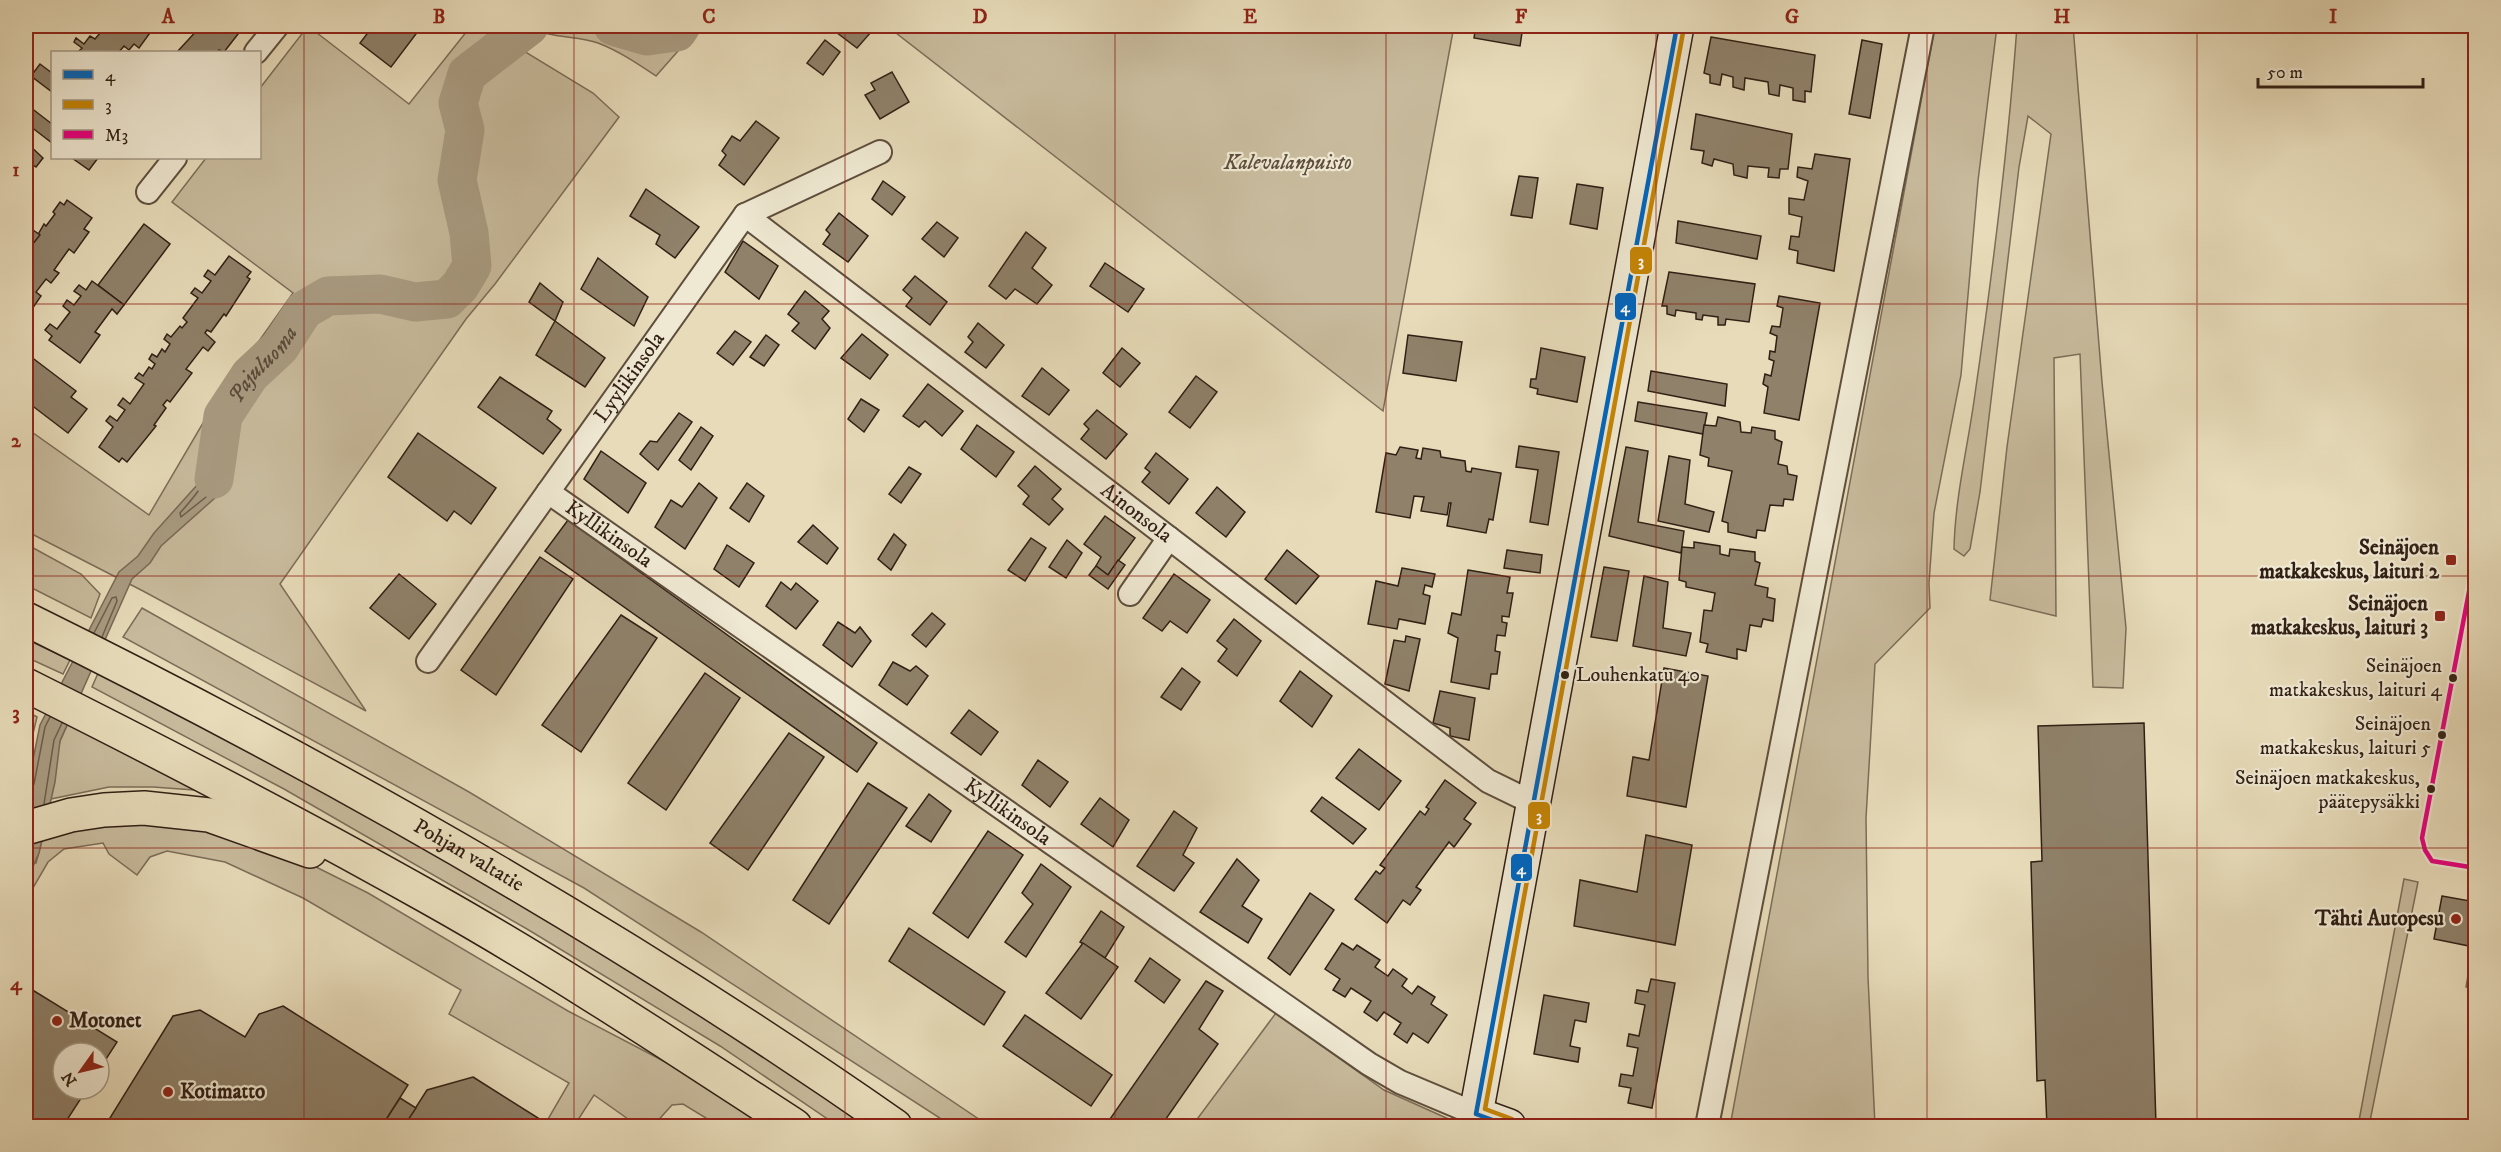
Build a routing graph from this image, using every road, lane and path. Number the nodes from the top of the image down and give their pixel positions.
1 (277, 26) edge
2 (1677, 26) edge
3 (1923, 26) edge
4 (257, 51) edge
5 (880, 152) dead end
6 (174, 159) edge
7 (148, 192) dead end
8 (745, 215) junction
9 (548, 492) junction
10 (1169, 538) junction
11 (1130, 594) dead end
12 (26, 619) edge
13 (428, 662) dead end
14 (33, 688) edge
15 (1533, 803) junction
16 (26, 828) edge
17 (432, 899) junction
18 (1474, 1120) edge
19 (795, 1126) edge
20 (894, 1126) edge
21 (1509, 1126) edge
22 (1707, 1126) edge

1 - 4 street
2 - 15 street
3 - 22 street
5 - 8 street, Lyylikinsola
6 - 7 street
8 - 9 street, Lyylikinsola
8 - 10 street, Ainonsola
9 - 13 street, Lyylikinsola
9 - 18 street, Kyllikinsola
10 - 11 street
10 - 15 street, Ainonsola
12 - 20 highway, Pohjan valtatie
14 - 17 highway
15 - 18 street
16 - 17 highway
17 - 19 highway
18 - 21 street

